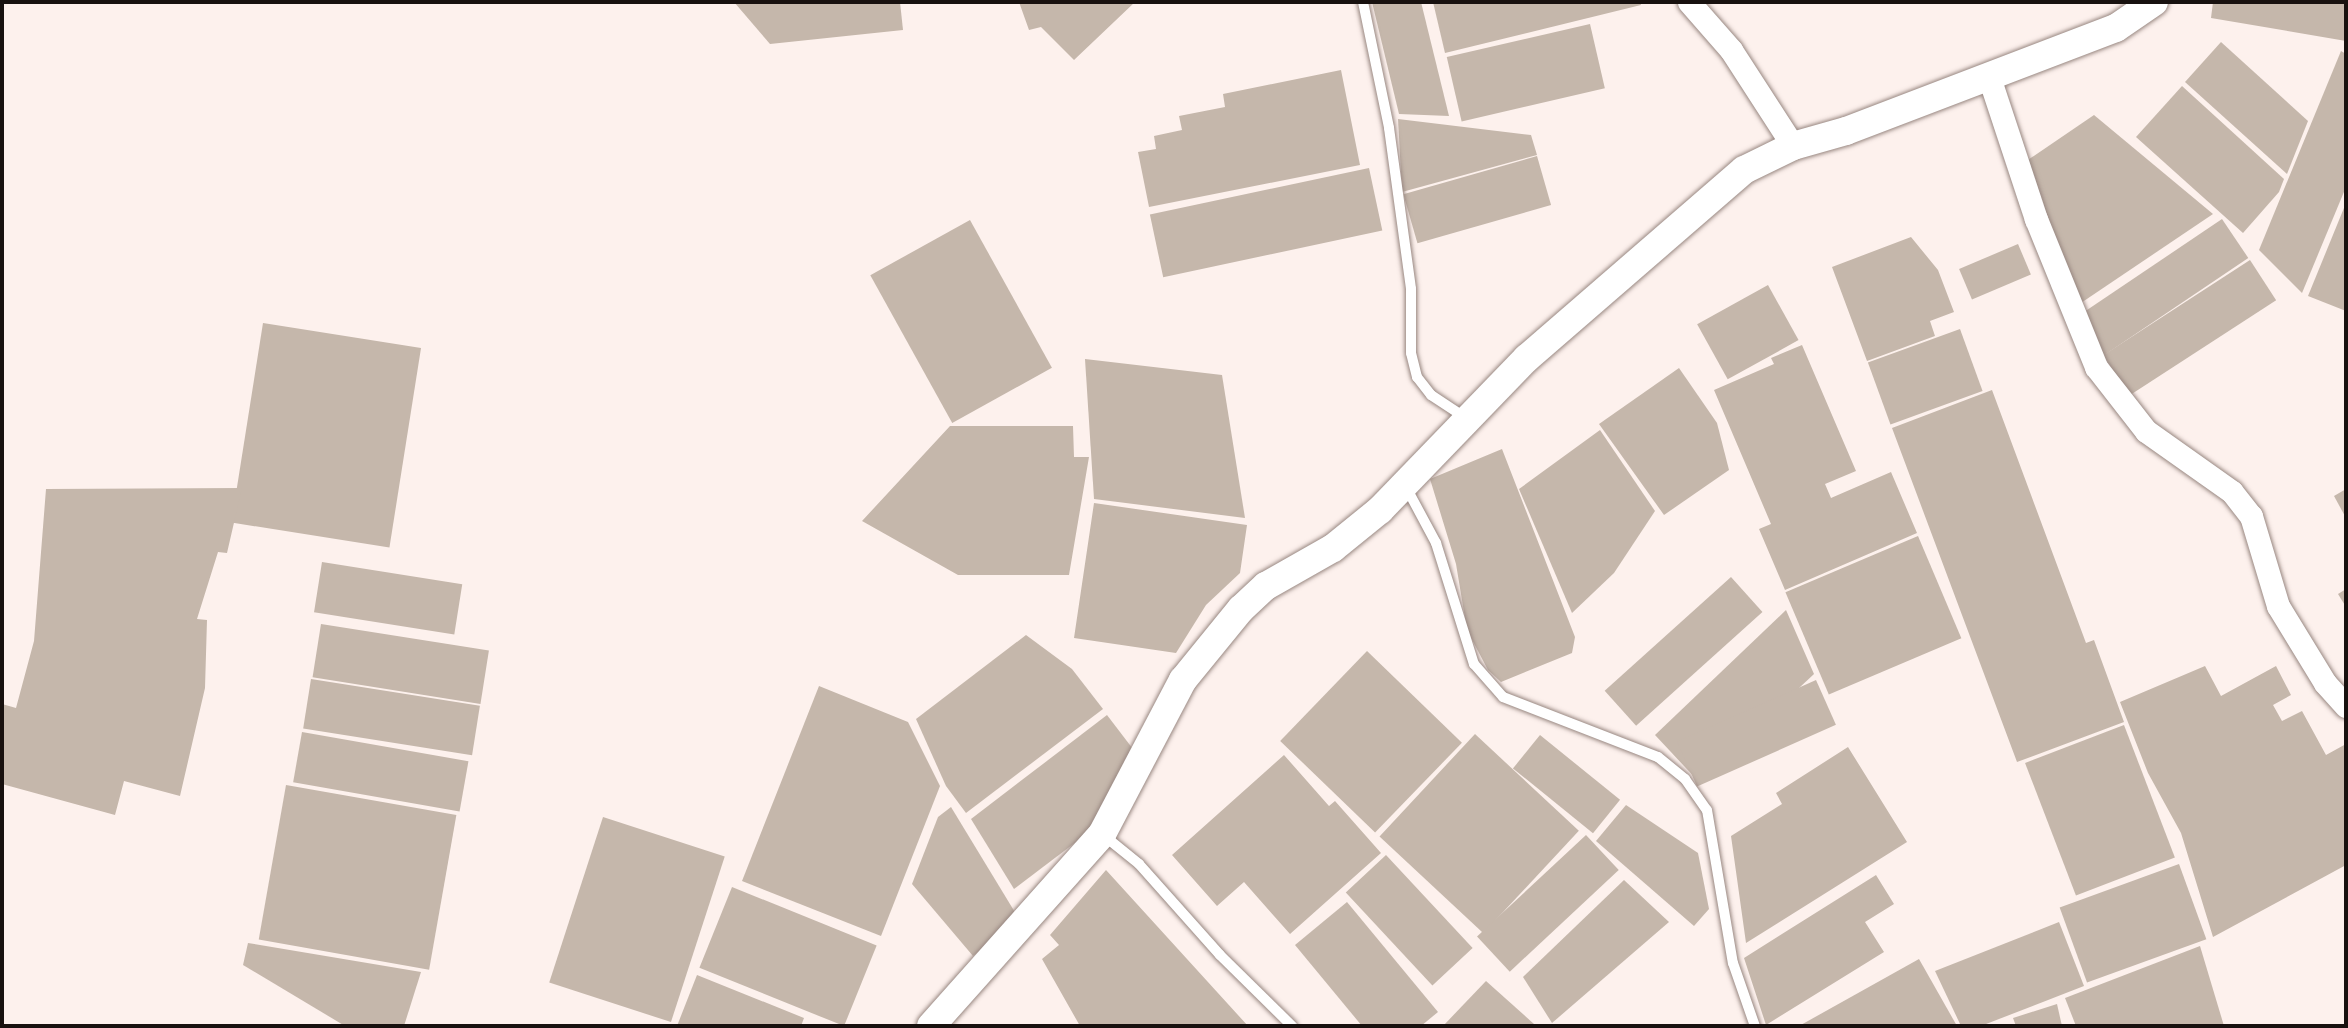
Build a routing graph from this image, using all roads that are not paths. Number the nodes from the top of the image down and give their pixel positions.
1 (1363, 2) edge
2 (1689, 2) edge
3 (2154, 2) edge
4 (1989, 77) junction
5 (1793, 146) junction
6 (1468, 419) junction
7 (1405, 484) junction
8 (2346, 706) edge
9 (1102, 834) junction
10 (931, 1026) edge
11 (1292, 1026) edge
12 (1755, 1026) edge

1 - 6 lane
2 - 5 street
3 - 4 street
4 - 5 street
4 - 8 street
5 - 6 street
6 - 7 street
7 - 9 street
7 - 12 lane
9 - 10 street
9 - 11 lane

